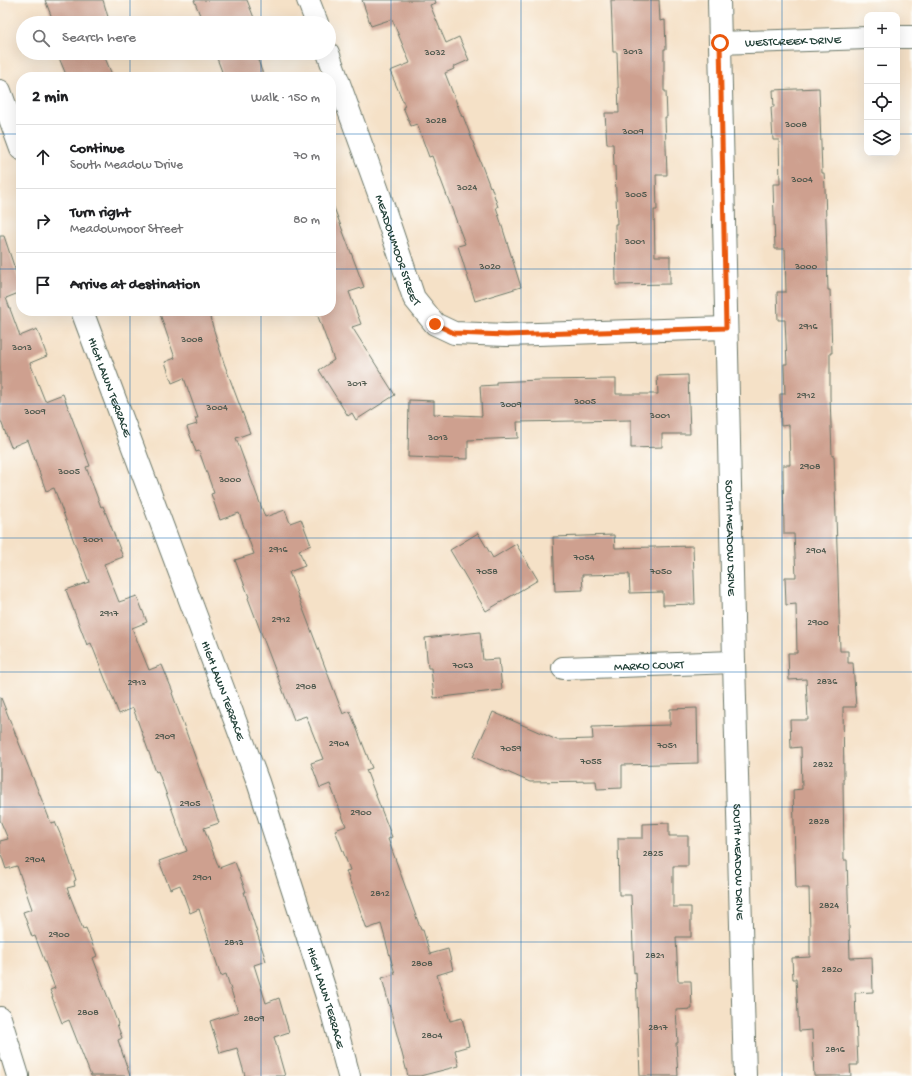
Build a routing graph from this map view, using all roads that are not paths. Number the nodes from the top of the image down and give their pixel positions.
1 (308, 0) edge
2 (719, 0) edge
3 (314, 16) edge
4 (900, 37) edge
5 (912, 37) edge
6 (864, 38) edge
7 (720, 43) junction
8 (331, 60) edge
9 (335, 72) edge
10 (336, 75) edge
11 (0, 92) edge
12 (16, 135) edge
13 (84, 316) edge
14 (726, 328) junction
15 (734, 662) junction
16 (563, 668) dead end
17 (0, 1018) edge
18 (18, 1076) edge
19 (349, 1076) edge
20 (745, 1076) edge

1 - 3 street
2 - 7 street, SOUTH MEADOW DRIVE
4 - 5 street
6 - 7 street, WESTCREEK DRIVE
7 - 14 street, SOUTH MEADOW DRIVE
8 - 9 street, MEADOWMOOR STREET
10 - 14 street, MEADOWMOOR STREET
11 - 12 street
13 - 19 street, HIGH LAWN TERRACE
14 - 15 street, SOUTH MEADOW DRIVE
15 - 16 street, MARKO COURT
15 - 20 street, SOUTH MEADOW DRIVE
17 - 18 street

